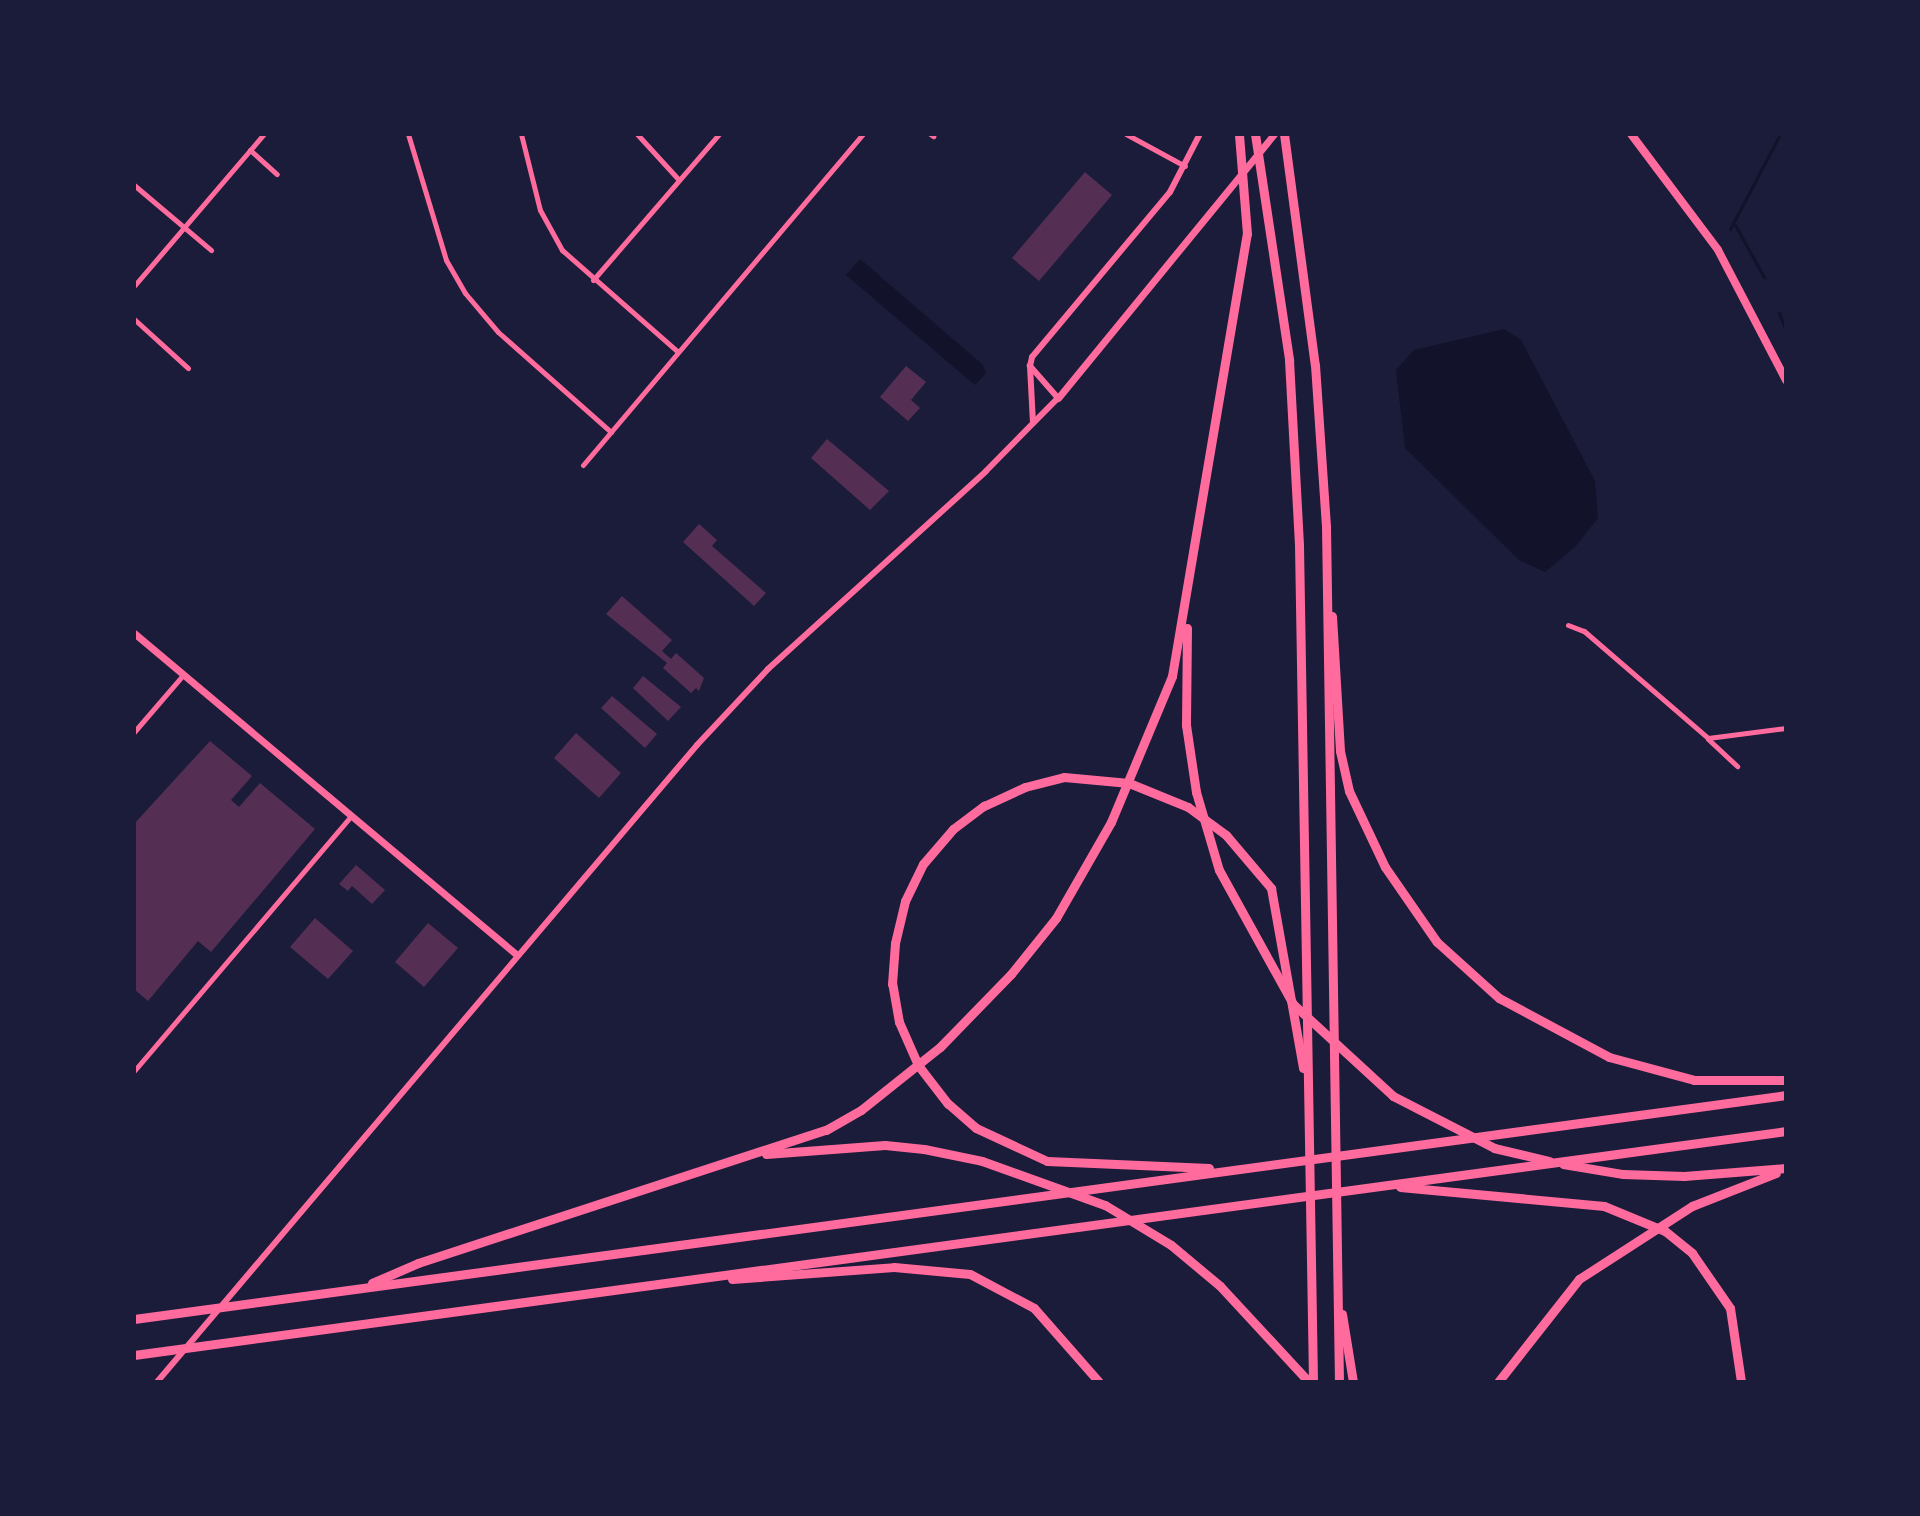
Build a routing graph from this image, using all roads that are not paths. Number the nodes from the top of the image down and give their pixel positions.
1 (264, 134) edge
2 (408, 134) edge
3 (521, 134) edge
4 (637, 134) edge
5 (719, 134) edge
6 (863, 134) edge
7 (1126, 134) edge
8 (1200, 134) edge
9 (1239, 134) edge
10 (1255, 134) edge
11 (1274, 134) edge
12 (1284, 134) edge
13 (1631, 134) edge
14 (250, 150) junction
15 (1186, 167) junction
16 (277, 174) dead end
17 (679, 180) junction
18 (134, 185) edge
19 (184, 227) junction
20 (211, 250) dead end
21 (593, 280) junction
22 (134, 286) edge
23 (134, 319) edge
24 (678, 352) junction
25 (1030, 366) junction
26 (188, 368) dead end
27 (1786, 380) edge
28 (1058, 398) junction
29 (1033, 424) junction
30 (611, 432) junction
31 (583, 465) dead end
32 (1327, 576) junction
33 (1187, 608) junction
34 (1568, 625) dead end
35 (134, 633) edge
36 (183, 675) junction
37 (1786, 728) edge
38 (134, 732) edge
39 (1708, 738) junction
40 (1737, 766) dead end
41 (351, 816) junction
42 (517, 955) junction
43 (134, 1071) edge
44 (1786, 1080) edge
45 (1308, 1095) junction
46 (1786, 1095) edge
47 (1786, 1131) edge
48 (751, 1155) junction
49 (1240, 1168) junction
50 (1786, 1169) edge
51 (1381, 1186) junction
52 (1337, 1267) junction
53 (684, 1281) junction
54 (362, 1287) junction
55 (134, 1319) edge
56 (134, 1355) edge
57 (159, 1379) edge
58 (1099, 1382) edge
59 (1311, 1382) edge
60 (1339, 1382) edge
61 (1353, 1382) edge
62 (1498, 1382) edge
63 (1741, 1382) edge

1 - 14 street
2 - 30 street
3 - 21 street
4 - 17 street
5 - 17 street
6 - 24 street
7 - 15 street
8 - 15 street
9 - 33 highway
10 - 45 highway
11 - 28 main road
12 - 32 highway
13 - 27 main road
14 - 16 street
14 - 19 street
15 - 25 street
17 - 21 street
18 - 19 street
19 - 20 street
19 - 22 street
21 - 24 street
23 - 26 street
24 - 30 street
25 - 28 street
25 - 29 street
28 - 29 street
29 - 42 street
30 - 31 street
32 - 44 highway
32 - 52 highway
33 - 48 highway
33 - 50 highway
34 - 39 street
35 - 36 main road
36 - 38 street
36 - 41 main road
37 - 39 street
39 - 40 street
41 - 42 main road
41 - 43 street
42 - 57 street
45 - 49 highway
45 - 59 highway
46 - 49 highway
47 - 51 highway
48 - 54 highway
48 - 59 highway
49 - 54 highway
50 - 62 highway
51 - 53 highway
51 - 63 highway
52 - 60 highway
52 - 61 highway
53 - 56 highway
53 - 58 highway
54 - 55 highway

